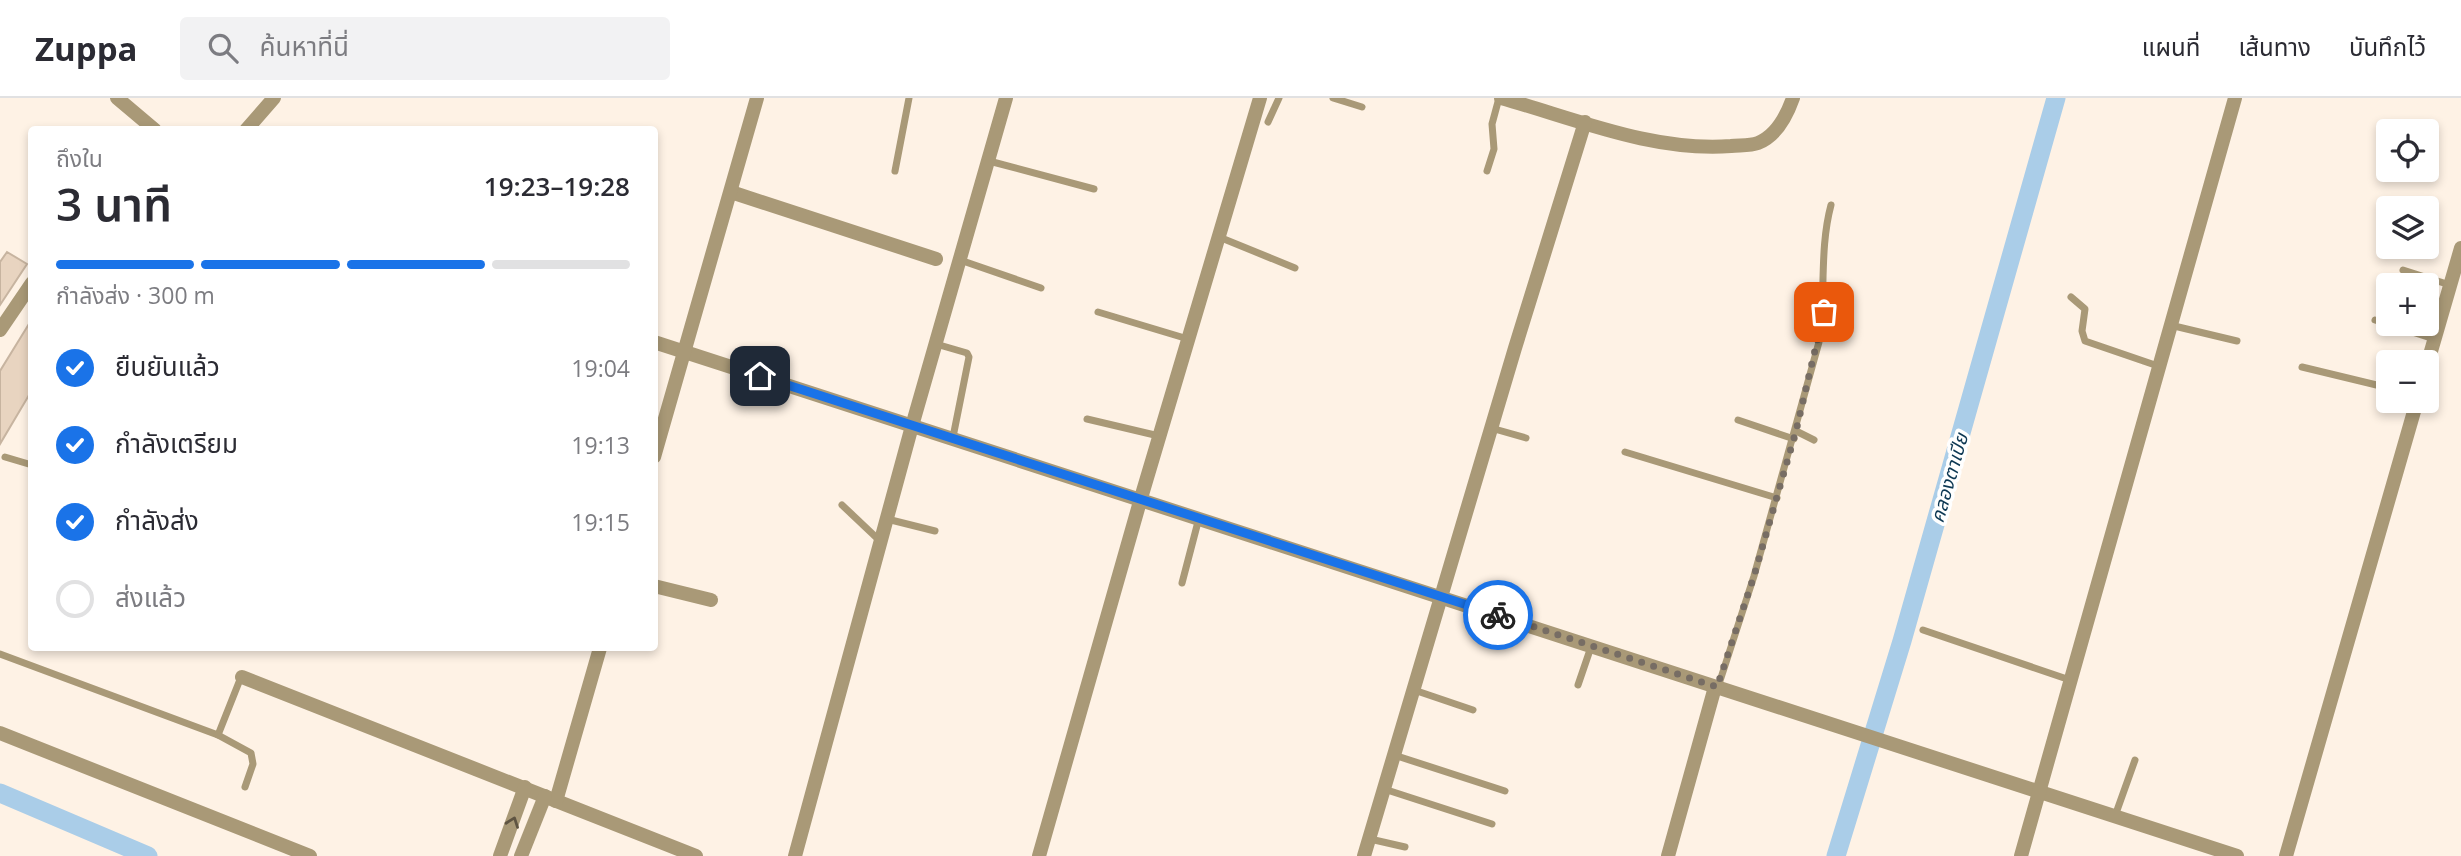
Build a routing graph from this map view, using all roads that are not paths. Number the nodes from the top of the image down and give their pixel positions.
1 (117, 98) edge
2 (274, 98) edge
3 (757, 98) edge
4 (909, 98) edge
5 (1006, 98) edge
6 (1260, 98) edge
7 (1279, 98) edge
8 (1333, 98) edge
9 (1500, 98) edge
10 (1793, 98) edge
11 (2235, 98) edge
12 (1362, 107) dead end
13 (1268, 122) dead end
14 (1585, 122) junction
15 (150, 126) edge
16 (250, 126) edge
17 (989, 161) junction
18 (1487, 171) dead end
19 (895, 172) dead end
20 (1094, 189) dead end
21 (731, 192) junction
22 (1832, 205) dead end
23 (1219, 237) junction
24 (2461, 248) edge
25 (936, 259) dead end
26 (960, 260) junction
27 (1295, 268) dead end
28 (2403, 270) dead end
29 (2450, 285) junction
30 (1041, 288) dead end
31 (28, 289) edge
32 (2071, 297) dead end
33 (1098, 312) dead end
34 (2375, 320) dead end
35 (2170, 325) junction
36 (0, 330) edge
37 (1189, 339) junction
38 (2435, 339) junction
39 (2237, 341) dead end
40 (658, 343) edge
41 (936, 344) junction
42 (2432, 350) edge
43 (684, 351) junction
44 (2158, 366) junction
45 (2302, 367) dead end
46 (2376, 385) edge
47 (2414, 413) edge
48 (1087, 419) dead end
49 (1738, 420) dead end
50 (912, 426) junction
51 (1491, 428) junction
52 (1795, 435) junction
53 (1160, 436) junction
54 (953, 438) junction
55 (1526, 438) dead end
56 (1814, 440) dead end
57 (658, 443) edge
58 (1625, 452) dead end
59 (5, 457) dead end
60 (28, 464) edge
61 (1141, 498) junction
62 (1777, 498) junction
63 (842, 505) dead end
64 (1199, 517) junction
65 (887, 519) junction
66 (935, 531) dead end
67 (881, 541) junction
68 (1182, 583) dead end
69 (658, 587) edge
70 (1441, 597) junction
71 (711, 600) dead end
72 (1923, 630) dead end
73 (1591, 646) junction
74 (599, 651) edge
75 (0, 654) edge
76 (242, 677) joint
77 (2070, 680) junction
78 (1578, 685) dead end
79 (1716, 687) junction
80 (1414, 690) junction
81 (1473, 710) dead end
82 (0, 733) edge
83 (218, 735) junction
84 (1394, 755) junction
85 (2135, 760) dead end
86 (245, 787) dead end
87 (525, 788) junction
88 (1384, 789) junction
89 (1505, 791) dead end
90 (2039, 792) junction
91 (550, 798) junction
92 (2115, 817) junction
93 (1492, 824) dead end
94 (1369, 839) junction
95 (1405, 847) dead end
96 (2228, 855) edge
97 (310, 856) edge
98 (500, 856) edge
99 (521, 856) edge
100 (696, 856) edge
101 (796, 856) edge
102 (1040, 856) edge
103 (1364, 856) edge
104 (1668, 856) edge
105 (2021, 856) edge
106 (2286, 856) edge

1 - 15 street
2 - 16 street
3 - 21 street
4 - 19 lane
5 - 17 street
6 - 23 street
7 - 13 lane
8 - 12 lane
9 - 14 street
9 - 18 lane
10 - 14 street
11 - 35 street
14 - 51 street
17 - 20 lane
17 - 26 street
21 - 25 street
21 - 43 street
22 - 52 lane
23 - 27 lane
23 - 37 street
24 - 29 street
26 - 30 lane
26 - 41 street
28 - 29 lane
29 - 38 street
31 - 36 street
32 - 44 lane
33 - 37 lane
34 - 38 lane
35 - 39 lane
35 - 44 street
37 - 53 street
38 - 42 street
40 - 43 street
41 - 50 street
41 - 54 lane
43 - 50 street
43 - 57 street
44 - 77 street
45 - 46 lane
47 - 106 street
48 - 53 lane
49 - 52 lane
50 - 54 street
50 - 65 street
51 - 55 lane
51 - 70 street
52 - 56 lane
52 - 62 lane
53 - 61 street
54 - 61 street
58 - 62 lane
59 - 60 lane
61 - 64 street
61 - 102 street
62 - 79 lane
63 - 67 lane
64 - 68 lane
64 - 70 street
65 - 66 lane
65 - 67 street
67 - 101 street
69 - 71 street
70 - 73 street
70 - 80 street
72 - 77 lane
73 - 78 lane
73 - 79 street
74 - 91 street
75 - 83 lane
76 - 83 lane
76 - 87 street
77 - 90 street
79 - 90 street
79 - 104 street
80 - 81 lane
80 - 84 street
82 - 97 street
83 - 86 lane
84 - 88 street
84 - 89 lane
85 - 92 lane
87 - 91 street
98 -> 87 street
88 - 93 lane
88 - 94 street
90 - 92 street
90 - 105 street
91 - 99 street
91 - 100 street
92 - 96 street
94 - 95 lane
94 - 103 street

